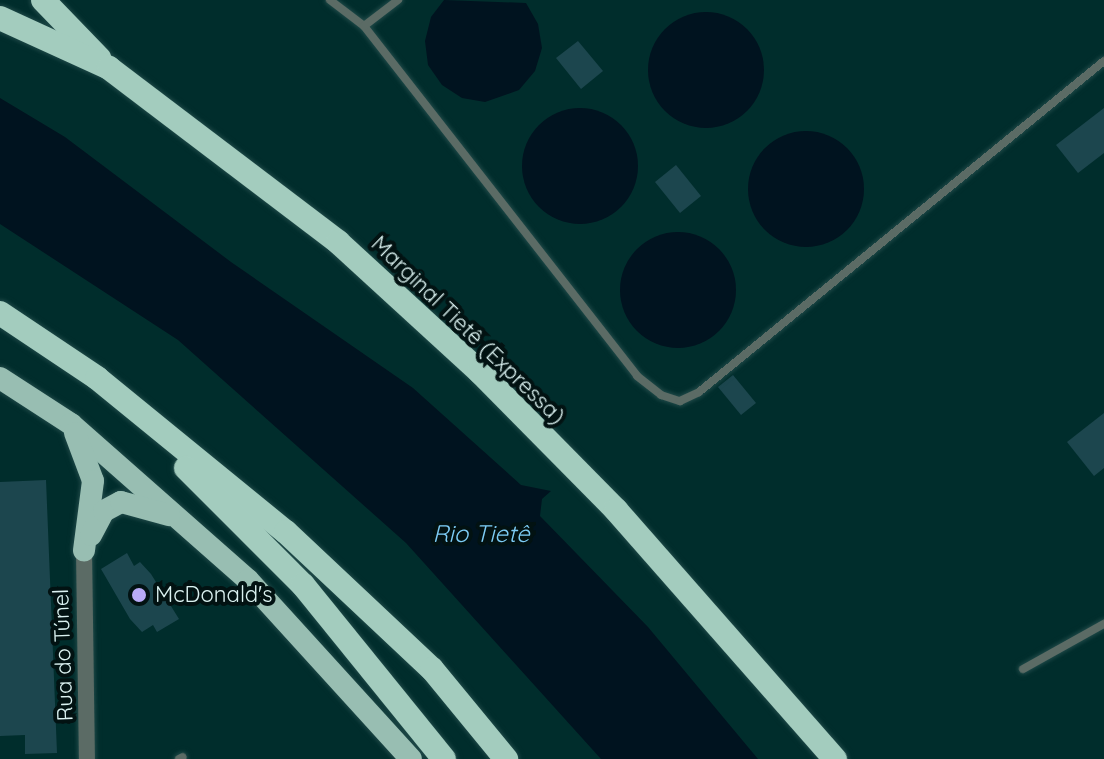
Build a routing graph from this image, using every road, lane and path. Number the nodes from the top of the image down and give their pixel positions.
1 (43, 0) edge
2 (330, 0) edge
3 (398, 0) edge
4 (0, 18) edge
5 (364, 26) junction
6 (1104, 61) edge
7 (109, 68) junction
8 (0, 313) edge
9 (0, 378) edge
10 (97, 378) junction
11 (71, 424) junction
12 (183, 520) junction
13 (84, 550) junction
14 (1104, 624) edge
15 (1023, 669) dead end
16 (87, 759) edge
17 (411, 759) edge
18 (444, 759) edge
19 (506, 759) edge
20 (835, 759) edge

1 - 7 highway
2 - 5 lane
3 - 5 lane
4 - 7 highway, Marginal Tietê (Expressa)
5 - 6 lane
7 - 20 highway, Marginal Tietê (Expressa)
8 - 10 highway
9 - 11 highway
10 - 18 highway
10 - 19 highway
11 - 12 highway
11 - 13 highway
12 - 13 highway
12 - 17 highway
13 - 16 street, Rua do Túnel
14 - 15 lane

